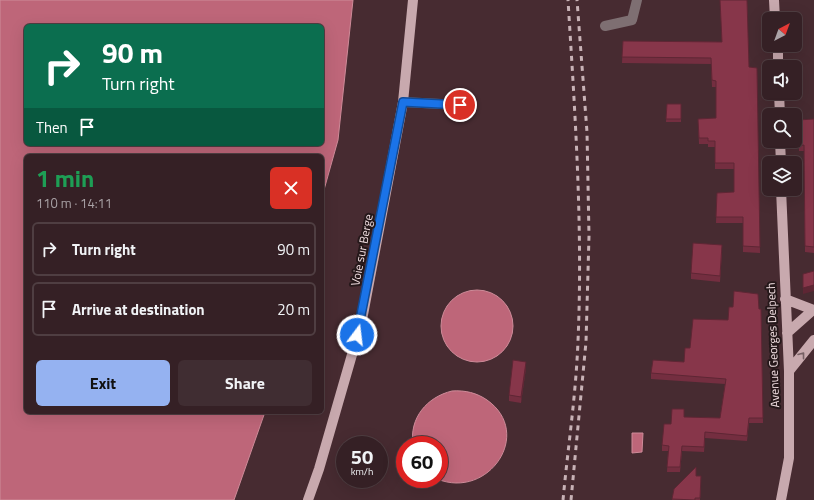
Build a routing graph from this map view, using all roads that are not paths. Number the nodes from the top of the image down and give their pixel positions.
1 (413, 0) edge
2 (637, 0) edge
3 (774, 0) edge
4 (781, 0) edge
5 (775, 12) edge
6 (780, 12) edge
7 (605, 26) dead end
8 (403, 102) junction
9 (460, 105) dead end
10 (781, 196) edge
11 (785, 299) junction
12 (813, 310) edge
13 (787, 333) junction
14 (814, 340) edge
15 (789, 371) junction
16 (308, 500) edge
17 (781, 500) edge

1 - 8 main road, Voie sur Berge
2 - 7 lane
3 - 5 main road
4 - 6 main road
8 - 9 lane
8 - 16 main road, Voie sur Berge
10 - 11 main road, Avenue Georges Delpech
11 - 12 main road
11 - 13 main road, Avenue Georges Delpech
12 - 13 main road
13 - 15 main road, Avenue Georges Delpech
15 -> 14 main road
15 - 17 main road, Avenue Georges Delpech

